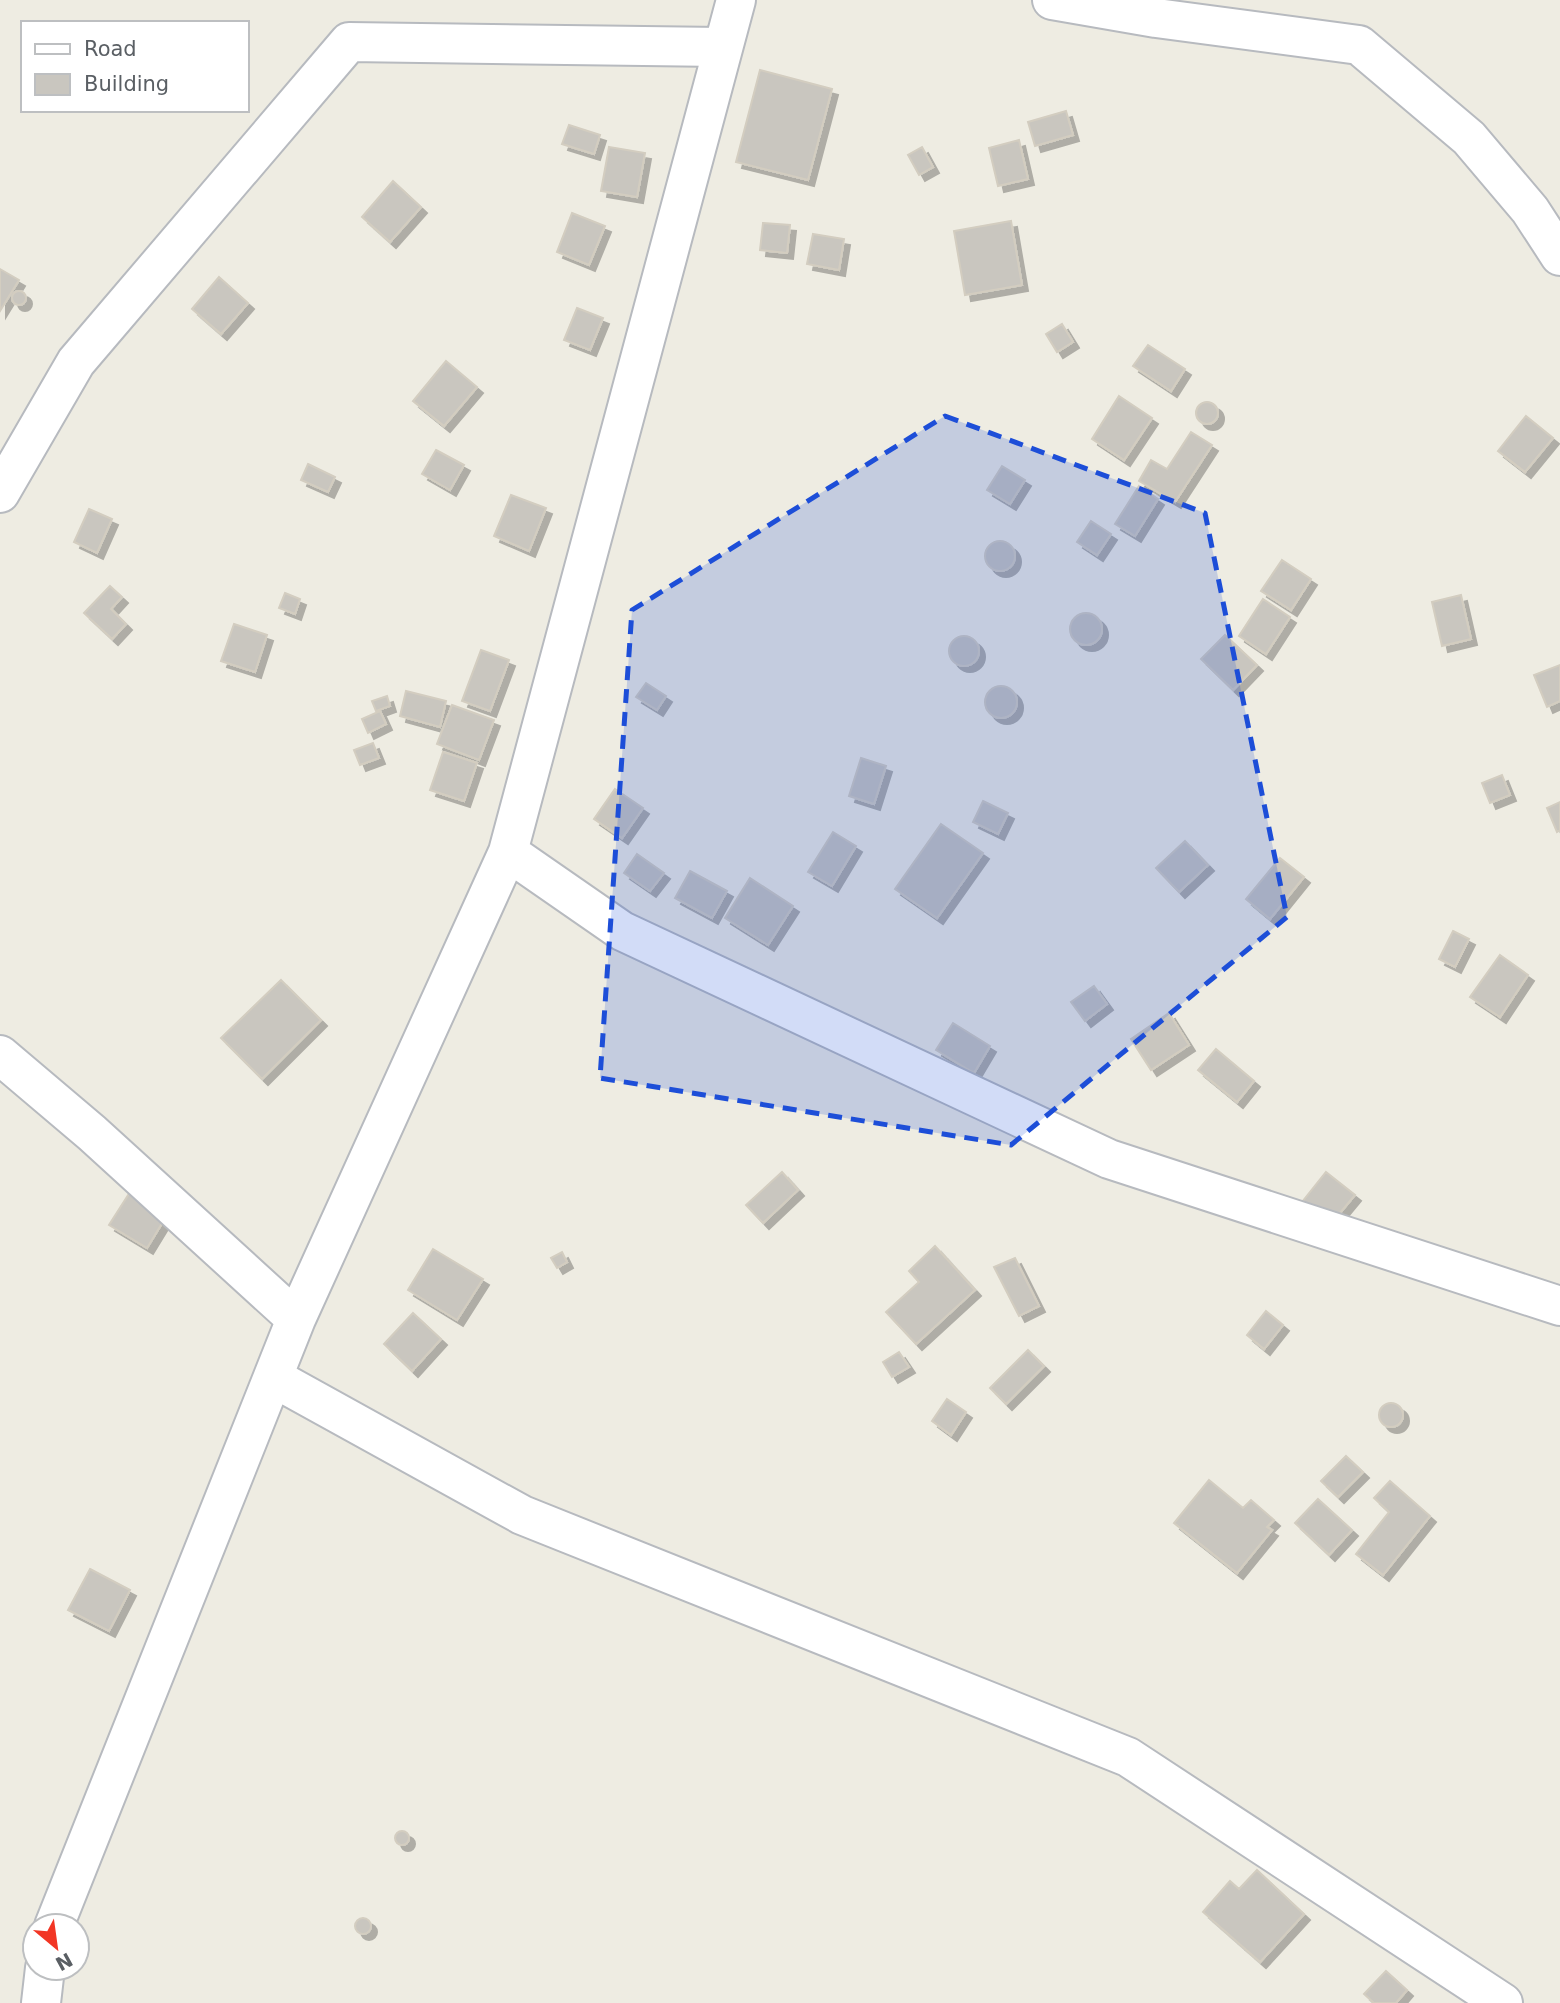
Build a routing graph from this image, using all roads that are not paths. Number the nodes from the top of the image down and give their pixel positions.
1 (736, 0) edge
2 (1052, 0) edge
3 (721, 47) junction
4 (1560, 256) edge
5 (0, 493) edge
6 (508, 852) junction
7 (0, 1055) edge
8 (1560, 1306) edge
9 (296, 1319) junction
10 (274, 1378) junction
11 (60, 1912) edge
12 (43, 1982) edge
13 (41, 2003) edge
14 (1503, 2003) edge

1 - 3 street
2 - 4 street
3 - 5 street
3 - 6 street
6 - 8 street
6 - 9 street
7 - 9 street
9 - 10 street
10 - 11 street
10 - 14 street
12 - 13 street

